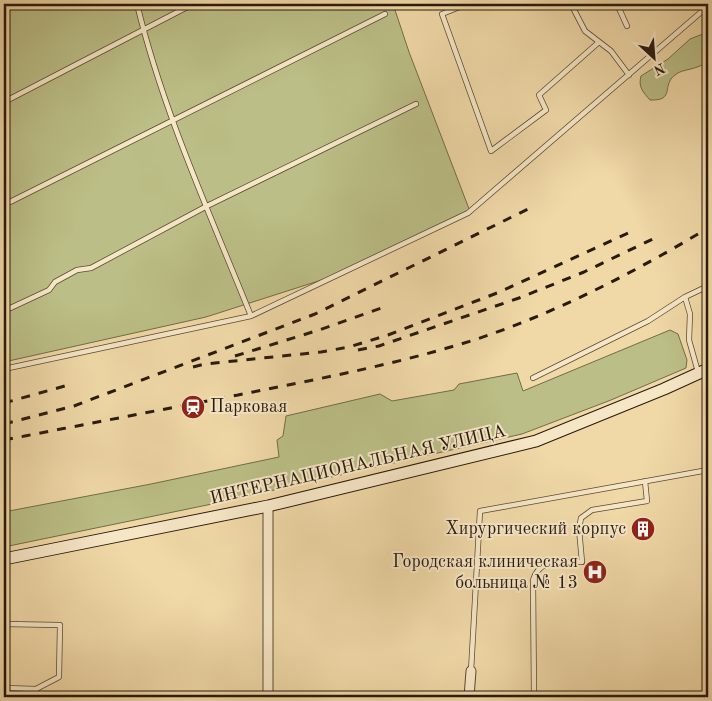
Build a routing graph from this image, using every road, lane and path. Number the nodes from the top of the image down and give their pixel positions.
1 (137, 4) edge
2 (193, 4) edge
3 (467, 4) edge
4 (571, 4) edge
5 (617, 4) edge
6 (706, 4) edge
7 (385, 14) dead end
8 (627, 26) dead end
9 (143, 29) junction
10 (599, 42) junction
11 (629, 75) junction
12 (4, 102) edge
13 (416, 104) dead end
14 (173, 121) junction
15 (4, 205) edge
16 (207, 206) junction
17 (708, 284) edge
18 (684, 297) junction
19 (4, 311) edge
20 (251, 316) junction
21 (4, 369) edge
22 (704, 371) edge
23 (533, 378) dead end
24 (708, 470) edge
25 (645, 481) junction
26 (268, 506) junction
27 (4, 559) edge
28 (4, 624) edge
29 (471, 672) joint
30 (4, 688) edge
31 (36, 689) junction
32 (36, 697) edge
33 (268, 697) edge
34 (469, 697) edge
35 (534, 697) edge

1 - 9 lane
2 - 9 lane
3 - 10 lane
4 - 10 lane
5 - 8 lane
6 - 11 lane
7 - 14 lane
9 - 12 lane
9 - 14 lane
10 - 11 lane
11 - 20 lane
13 - 16 lane
14 - 15 lane
14 - 16 lane
16 - 19 lane
16 - 20 lane
17 - 18 lane
18 - 22 lane
18 - 23 lane
20 - 21 lane
22 - 26 main road, ИНТЕРНАЦИОНАЛЬНАЯ УЛИЦА
24 - 25 lane
25 - 29 lane
25 - 35 lane
26 - 27 main road, ИНТЕРНАЦИОНАЛЬНАЯ УЛИЦА
26 - 33 street
28 - 31 lane
29 - 34 street
30 - 31 lane
31 - 32 lane

